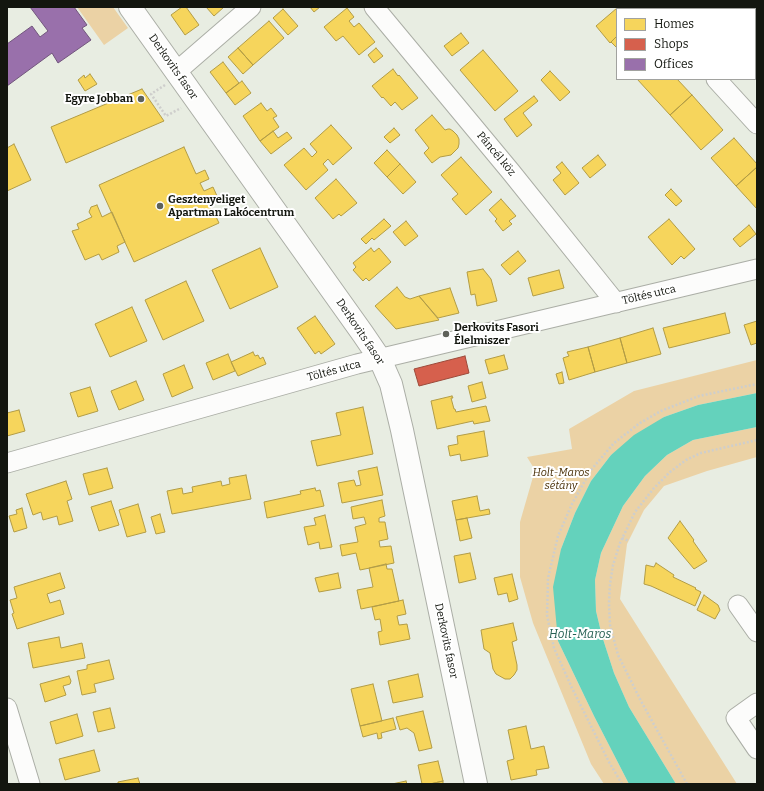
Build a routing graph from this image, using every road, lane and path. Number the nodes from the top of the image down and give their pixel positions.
1 (130, 7) edge
2 (251, 7) edge
3 (374, 7) edge
4 (178, 75) junction
5 (717, 80) edge
6 (195, 99) junction
7 (757, 124) edge
8 (757, 269) edge
9 (616, 303) junction
10 (380, 359) junction
11 (757, 384) edge
12 (757, 440) edge
13 (7, 463) edge
14 (622, 538) junction
15 (629, 541) dead end
16 (738, 605) dead end
17 (757, 632) edge
18 (757, 703) edge
19 (7, 708) edge
20 (757, 749) edge
21 (30, 784) edge
22 (476, 784) edge
23 (622, 784) edge
24 (688, 784) edge

1 - 4 street, Derkovits fasor
2 - 4 street
3 - 9 street, Páncél köz
4 - 6 street, Derkovits fasor
4 - 6 path
5 - 7 street
6 - 10 street, Derkovits fasor
8 - 9 street, Töltés utca
9 - 10 street, Töltés utca
10 - 13 street, Töltés utca
10 - 22 street, Derkovits fasor
11 - 23 path
12 - 14 path
14 - 15 path
14 - 24 path
16 - 17 street
18 - 20 street
19 - 21 street

